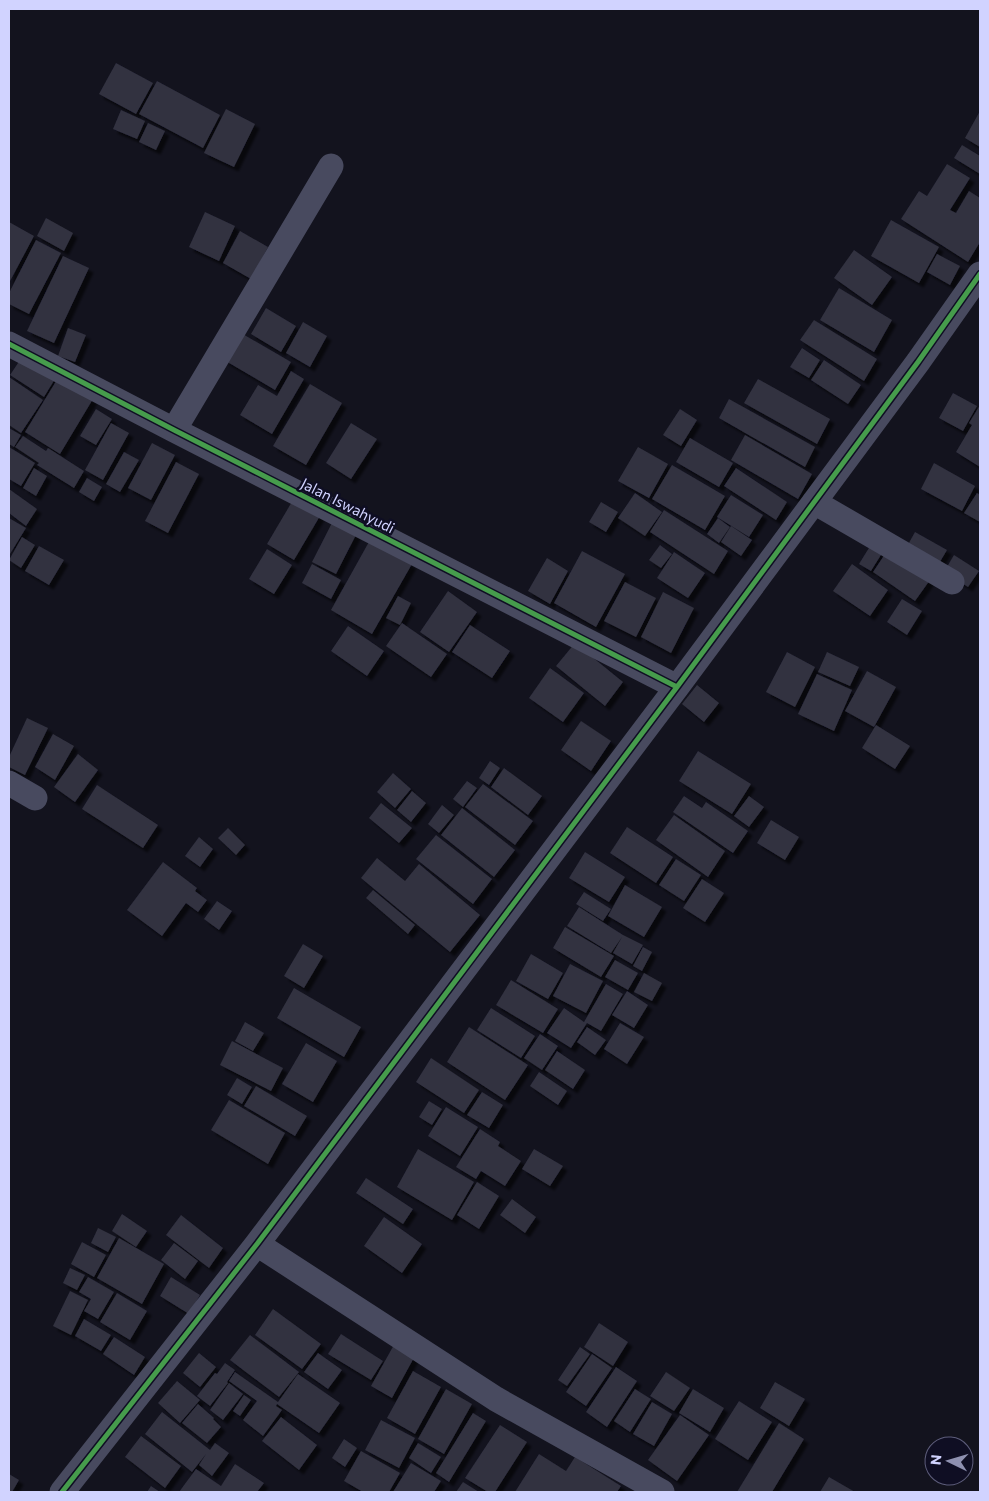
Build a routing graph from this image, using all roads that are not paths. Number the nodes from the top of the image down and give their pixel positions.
1 (331, 166) dead end
2 (980, 274) edge
3 (9, 345) edge
4 (174, 430) junction
5 (814, 502) junction
6 (952, 582) dead end
7 (677, 687) junction
8 (9, 783) edge
9 (35, 798) dead end
10 (257, 1244) junction
11 (62, 1492) edge
12 (662, 1492) edge

1 - 4 street
2 - 5 street
3 - 4 street, Jalan Iswahyudi
4 - 7 street, Jalan Iswahyudi
5 - 6 street
5 - 7 street
7 - 10 street
8 - 9 street
10 - 11 street
10 - 12 street

